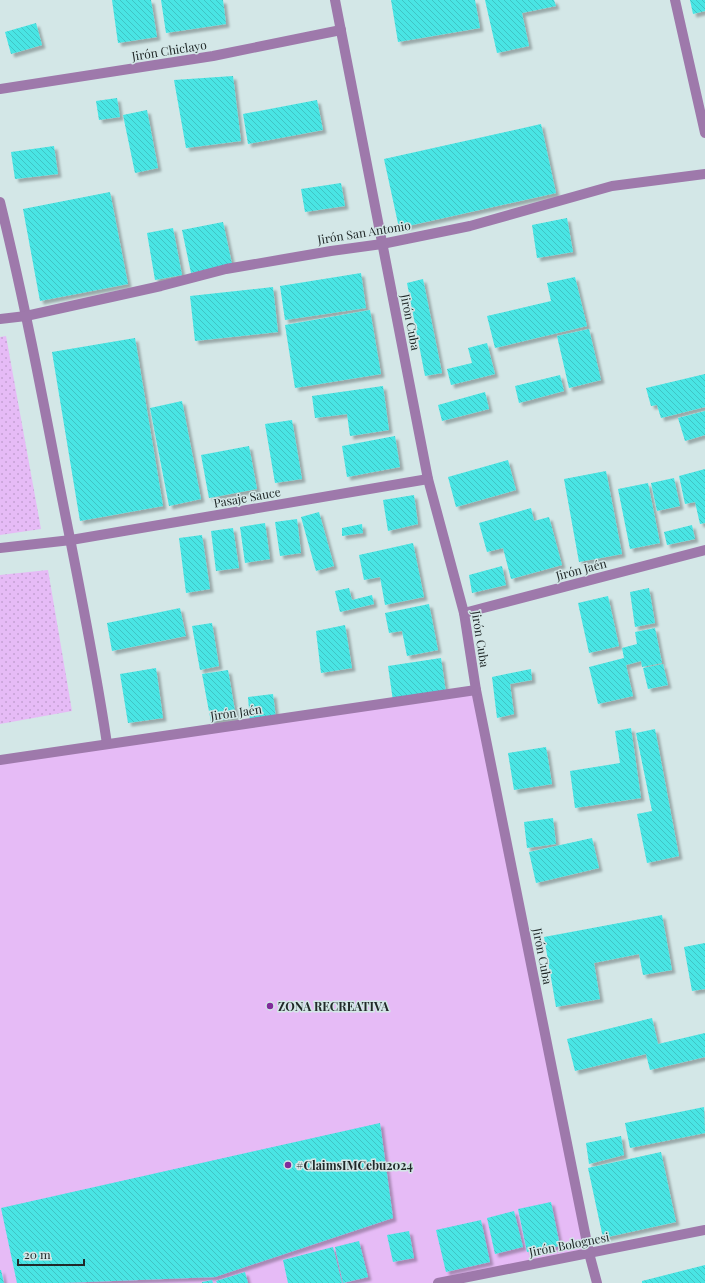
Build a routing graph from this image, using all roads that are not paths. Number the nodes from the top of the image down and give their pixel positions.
1 (335, 0) edge
2 (675, 0) edge
3 (341, 30) junction
4 (0, 89) edge
5 (705, 133) edge
6 (705, 174) edge
7 (0, 202) edge
8 (382, 244) junction
9 (26, 316) junction
10 (0, 319) edge
11 (428, 479) junction
12 (71, 540) junction
13 (0, 548) edge
14 (705, 550) edge
15 (464, 613) junction
16 (476, 690) junction
17 (107, 744) junction
18 (0, 760) edge
19 (705, 1230) edge
20 (589, 1253) junction
21 (438, 1283) edge
22 (597, 1283) edge

1 - 3 street, Jirón Cuba
2 - 5 street
3 - 4 street, Jirón Chiclayo
3 - 8 street, Jirón Cuba
6 - 8 street, Jirón San Antonio
7 - 9 street
8 - 9 street, Jirón San Antonio
8 - 11 street, Jirón Cuba
9 - 10 street, Jirón San Antonio
9 - 12 street
11 - 12 street, Pasaje Sauce
11 - 15 street, Jirón Cuba
12 - 13 street, Pasaje Sauce
12 - 17 street
14 - 15 street, Jirón Jaén
15 - 16 street, Jirón Cuba
16 - 17 street, Jirón Jaén
16 - 20 street, Jirón Cuba
17 - 18 street, Jirón Jaén
19 - 20 street, Jirón Bolognesi
20 - 21 street, Jirón Bolognesi
20 - 22 street, Jirón Cuba

